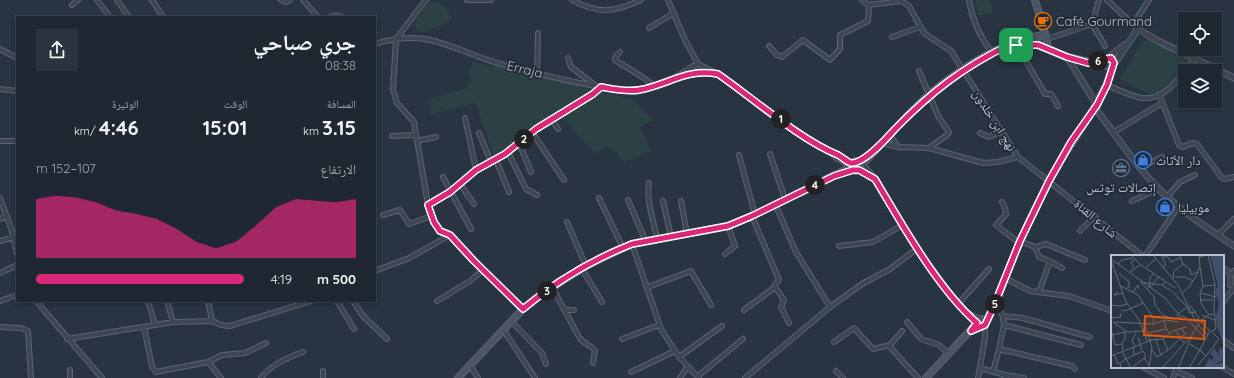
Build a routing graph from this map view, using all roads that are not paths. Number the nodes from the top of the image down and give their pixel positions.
1 (78, 0) edge
2 (97, 0) edge
3 (116, 0) edge
4 (152, 0) edge
5 (281, 0) edge
6 (290, 0) edge
7 (304, 0) edge
8 (426, 0) edge
9 (467, 0) edge
10 (491, 0) edge
11 (572, 0) edge
12 (641, 0) edge
13 (668, 0) edge
14 (862, 0) edge
15 (970, 0) edge
16 (1036, 0) edge
17 (1099, 0) edge
18 (1107, 0) edge
19 (1149, 0) edge
20 (633, 1) edge
21 (72, 5) dead end
22 (869, 5) junction
23 (674, 13) junction
24 (109, 16) edge
25 (128, 16) edge
26 (162, 16) edge
27 (317, 16) edge
28 (1092, 24) junction
29 (1132, 24) junction
30 (920, 27) junction
31 (649, 28) dead end
32 (1138, 28) junction
33 (538, 33) dead end
34 (892, 37) dead end
35 (1044, 38) junction
36 (396, 39) junction
37 (1128, 42) junction
38 (376, 44) edge
39 (1009, 45) junction
40 (1020, 45) junction
41 (769, 46) dead end
42 (1041, 46) junction
43 (1105, 46) dead end
44 (0, 49) edge
45 (1178, 50) edge
46 (620, 52) dead end
47 (992, 53) junction
48 (1065, 56) junction
49 (1190, 56) edge
50 (16, 57) edge
51 (568, 58) dead end
52 (1195, 58) junction
53 (1110, 63) junction
54 (1190, 64) edge
55 (696, 66) junction
56 (963, 70) junction
57 (919, 71) dead end
58 (537, 72) junction
59 (698, 74) junction
60 (718, 74) junction
61 (677, 76) junction
62 (1234, 78) edge
63 (1178, 80) edge
64 (595, 85) junction
65 (1107, 85) junction
66 (654, 86) junction
67 (601, 87) junction
68 (0, 89) edge
69 (16, 91) edge
70 (1159, 94) junction
71 (929, 96) junction
72 (1162, 103) junction
73 (1058, 106) dead end
74 (1096, 107) junction
75 (465, 118) dead end
76 (552, 120) junction
77 (558, 129) dead end
78 (1002, 131) junction
79 (532, 132) junction
80 (1114, 132) junction
81 (480, 133) dead end
82 (415, 134) junction
83 (980, 134) dead end
84 (890, 135) junction
85 (392, 136) dead end
86 (436, 137) dead end
87 (0, 141) edge
88 (16, 141) edge
89 (417, 141) junction
90 (882, 143) junction
91 (519, 144) junction
92 (898, 147) junction
93 (928, 148) junction
94 (508, 152) junction
95 (770, 154) dead end
96 (739, 155) dead end
97 (1018, 157) junction
98 (1162, 157) dead end
99 (496, 160) junction
100 (491, 162) junction
101 (856, 166) junction
102 (1139, 168) junction
103 (476, 170) junction
104 (531, 172) dead end
105 (1195, 175) dead end
106 (443, 177) dead end
107 (1234, 177) edge
108 (564, 180) dead end
109 (1049, 181) junction
110 (649, 183) dead end
111 (460, 184) junction
112 (1158, 189) junction
113 (450, 192) junction
114 (509, 192) dead end
115 (537, 195) dead end
116 (1168, 197) junction
117 (0, 198) edge
118 (599, 198) dead end
119 (785, 199) junction
120 (628, 200) dead end
121 (663, 201) dead end
122 (681, 201) dead end
123 (1132, 201) dead end
124 (1002, 202) dead end
125 (474, 204) dead end
126 (775, 204) junction
127 (428, 205) junction
128 (1178, 207) junction
129 (383, 215) dead end
130 (753, 215) junction
131 (7, 216) junction
132 (432, 216) junction
133 (1095, 216) junction
134 (0, 219) edge
135 (1234, 219) edge
136 (567, 222) dead end
137 (903, 225) junction
138 (728, 226) junction
139 (471, 229) dead end
140 (15, 231) edge
141 (1080, 232) dead end
142 (687, 234) junction
143 (450, 235) junction
144 (1218, 235) junction
145 (14, 237) junction
146 (671, 237) junction
147 (657, 240) junction
148 (0, 241) edge
149 (1020, 241) junction
150 (646, 242) junction
151 (632, 244) junction
152 (838, 246) dead end
153 (1234, 246) edge
154 (1035, 247) junction
155 (16, 248) edge
156 (623, 248) junction
157 (918, 248) junction
158 (725, 254) dead end
159 (1143, 255) edge
160 (1145, 255) edge
161 (1084, 260) dead end
162 (1050, 261) junction
163 (16, 265) edge
164 (584, 268) junction
165 (1062, 268) dead end
166 (1224, 268) edge
167 (989, 269) dead end
168 (483, 270) junction
169 (376, 271) edge
170 (0, 273) edge
171 (1233, 273) edge
172 (1005, 278) junction
173 (648, 287) junction
174 (775, 287) junction
175 (552, 288) junction
176 (1234, 288) edge
177 (1040, 292) junction
178 (16, 295) edge
179 (0, 301) edge
180 (1224, 301) edge
181 (37, 302) edge
182 (148, 302) edge
183 (167, 302) edge
184 (208, 302) edge
185 (308, 302) edge
186 (338, 302) edge
187 (354, 302) edge
188 (437, 302) dead end
189 (602, 302) dead end
190 (958, 304) junction
191 (995, 304) junction
192 (711, 305) dead end
193 (830, 307) junction
194 (523, 309) junction
195 (564, 310) junction
196 (574, 310) dead end
197 (744, 310) dead end
198 (1111, 311) edge
199 (1003, 316) junction
200 (212, 321) junction
201 (511, 321) junction
202 (172, 322) junction
203 (907, 322) dead end
204 (981, 322) junction
205 (789, 323) dead end
206 (155, 325) junction
207 (659, 325) junction
208 (1004, 325) junction
209 (722, 326) dead end
210 (0, 327) edge
211 (144, 327) junction
212 (354, 329) dead end
213 (503, 330) junction
214 (902, 331) dead end
215 (1090, 337) dead end
216 (67, 339) junction
217 (387, 339) dead end
218 (622, 339) dead end
219 (743, 339) dead end
220 (1224, 341) edge
221 (834, 342) dead end
222 (266, 343) dead end
223 (890, 345) junction
224 (1081, 345) dead end
225 (1234, 348) edge
226 (999, 349) junction
227 (675, 351) junction
228 (303, 352) dead end
229 (949, 354) junction
230 (679, 357) junction
231 (208, 362) junction
232 (592, 363) dead end
233 (546, 364) dead end
234 (470, 365) junction
235 (688, 366) junction
236 (980, 368) junction
237 (1145, 368) edge
238 (1224, 368) edge
239 (1075, 369) dead end
240 (1176, 369) edge
241 (70, 370) dead end
242 (322, 371) dead end
243 (836, 371) dead end
244 (631, 372) dead end
245 (993, 372) junction
246 (1234, 374) edge
247 (699, 377) edge
248 (1005, 377) edge
249 (31, 378) edge
250 (70, 378) edge
251 (102, 378) edge
252 (221, 378) edge
253 (262, 378) edge
254 (323, 378) edge
255 (458, 378) edge
256 (478, 378) edge
257 (535, 378) edge
258 (680, 378) edge
259 (745, 378) edge
260 (843, 378) edge
261 (918, 378) edge
262 (926, 378) edge
263 (978, 378) edge
264 (1024, 378) edge
265 (1164, 378) edge
266 (1172, 378) edge
267 (1192, 378) edge

1 - 21 street
2 - 24 street
3 - 25 street
4 - 26 street
5 - 6 street
7 - 27 street
8 - 36 street
9 - 10 street
11 - 20 street
12 - 20 street
13 - 23 street
14 - 22 street
15 - 47 street
16 - 35 main road
17 - 18 street
17 - 28 street
18 - 29 street
19 - 29 street
22 - 30 street, نهج ابن خلدون
22 - 41 street
23 - 31 street
23 - 55 street
28 - 35 street
28 - 43 street
29 - 32 street
30 - 34 street
30 - 56 street, نهج ابن خلدون
32 - 37 street
32 - 45 street
33 - 58 street
35 - 39 main road
35 - 42 main road
35 - 42 main road
35 - 48 main road
36 - 38 street, Erraja
36 - 58 street, Erraja
36 - 82 street
37 - 53 street
37 - 53 street
39 - 40 main road
39 - 47 main road
40 - 42 main road
40 - 73 street
42 - 48 main road
44 - 50 street
46 - 66 street
47 - 56 main road
48 - 53 main road
48 - 74 street
49 - 52 street
51 - 64 street
52 - 54 street
52 - 62 street
53 - 65 main road
55 - 59 street
55 - 59 street
55 - 60 street
55 - 61 street
56 - 71 main road
56 - 78 street, نهج ابن خلدون
57 - 71 street
58 - 64 street, Erraja
59 - 60 street
59 - 61 street
60 - 101 street
61 - 66 street, Erraja
63 - 70 street
64 - 67 street, Erraja
65 - 70 street
65 - 74 main road
66 - 67 street, Erraja
67 - 76 street
68 - 69 street
70 - 72 street
71 - 84 main road
71 - 93 street
72 - 80 street
72 - 107 street
74 - 80 street
74 - 109 main road
75 - 103 street
76 - 77 street
76 - 79 street
78 - 83 street
78 - 97 street, نهج ابن خلدون
79 - 91 street
79 - 108 street
80 - 102 street
81 - 100 street
82 - 85 street
82 - 89 street
84 - 90 main road
84 - 92 street
86 - 89 street
87 - 88 street
89 - 127 street
90 - 92 street
90 - 101 main road
91 - 94 street
91 - 104 street
92 - 93 street
93 - 97 street
94 - 99 street
94 - 115 street
95 - 119 street
96 - 130 street
97 - 109 street, نهج ابن خلدون
98 - 102 street
99 - 100 street
99 - 114 street
100 - 103 street
101 - 119 main road
101 - 137 street
102 - 112 street
103 - 111 street
105 - 116 street
106 - 113 street
109 - 133 street, شارع القناة
109 - 149 main road
110 - 147 street
111 - 113 street
111 - 125 street
112 - 116 street
112 - 123 street
113 - 127 street
113 - 139 street
116 - 128 street
117 - 131 street
118 - 156 street
119 - 126 main road
120 - 150 street
121 - 146 street
122 - 142 street
124 - 149 street
126 - 130 main road
126 - 193 street
127 - 132 street
128 - 144 street
128 - 160 street
129 - 132 street
130 - 138 main road
130 - 174 street
131 - 134 street
131 - 140 street
132 - 143 street
133 - 141 street
133 - 159 street, شارع القناة
135 - 144 street
136 - 164 street
137 - 152 street
137 - 157 street
138 - 142 main road
138 - 158 street
140 - 145 street
142 - 146 main road
143 - 168 street
143 - 169 street
144 - 153 street
145 - 148 street
145 - 155 street
146 - 147 main road
147 - 150 main road
149 - 154 street
149 - 172 main road
150 - 151 main road
151 - 156 main road
151 - 173 street
154 - 161 street
154 - 162 street
156 - 164 main road
157 - 190 street
157 - 193 street
162 - 165 street
162 - 177 street
163 - 170 street
164 - 175 main road
164 - 189 street
166 - 171 street
167 - 190 street
168 - 188 street
168 - 194 street
171 - 176 street
172 - 177 street
172 - 191 main road
173 - 192 street
173 - 207 street
174 - 197 street
174 - 205 street
175 - 194 main road
175 - 195 street
176 - 180 street
177 - 198 street
178 - 179 street
181 - 216 street
182 - 206 street
183 - 202 street
184 - 200 street
185 - 200 street
186 - 212 street
187 - 217 street
190 - 204 street
191 - 199 street
191 - 204 main road
193 - 259 street
194 - 201 main road
195 - 196 street
195 - 232 street
199 - 208 street
199 - 215 street
200 - 202 street
201 - 213 main road
201 - 233 street
202 - 206 street
203 - 229 street
204 - 229 main road
204 - 236 street
206 - 211 street
207 - 218 street
207 - 227 street
208 - 224 street
208 - 226 street
209 - 230 street
210 - 249 street
211 - 216 street
211 - 231 street
213 - 234 main road
213 - 257 street
214 - 223 street
216 - 251 street
219 - 247 street
220 - 225 street
221 - 223 street
222 - 231 street
223 - 261 street
226 - 239 street
226 - 245 street
227 - 230 street
227 - 244 street
228 - 253 street
229 - 262 main road
230 - 235 street
231 - 252 street
234 - 255 main road
234 - 256 street
235 - 247 street
235 - 258 street
236 - 245 street
236 - 263 street
237 - 265 street
238 - 246 street
240 - 266 street
240 - 267 street
241 - 250 street
242 - 254 street
243 - 260 street
245 - 248 street
248 - 264 street

